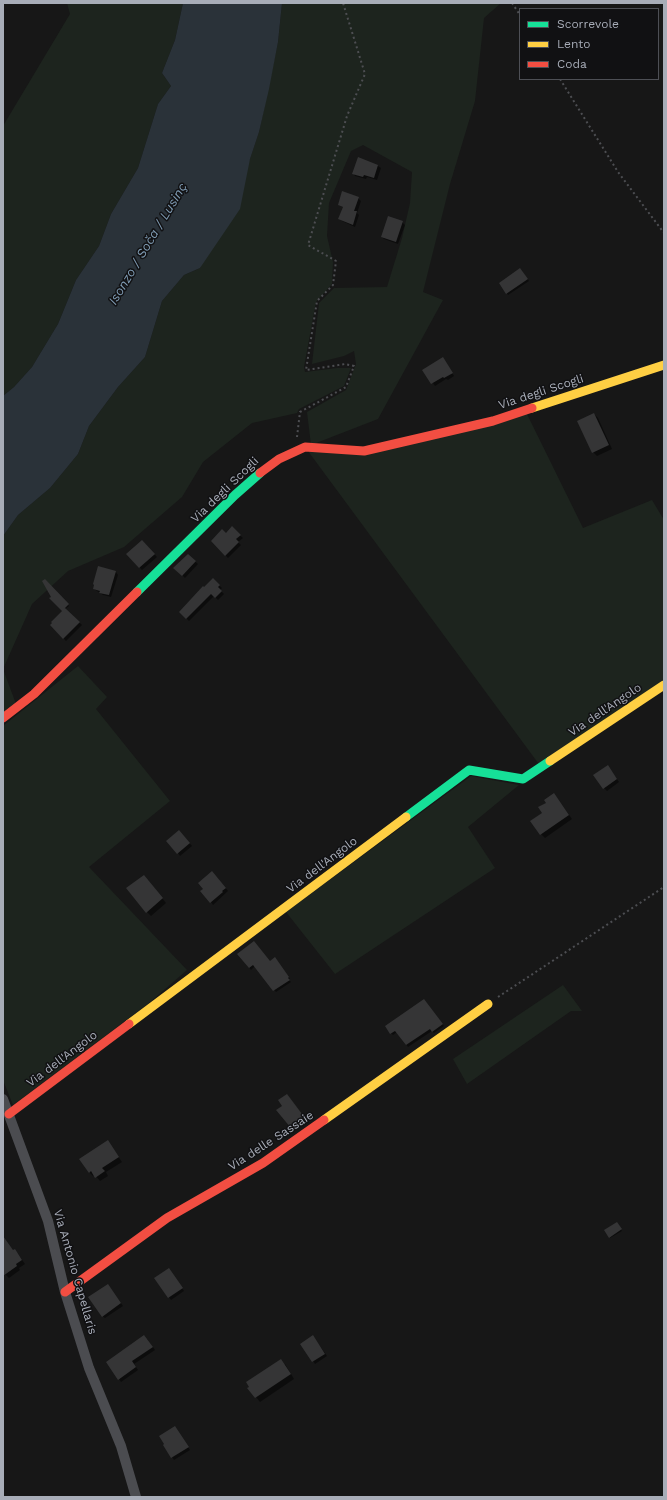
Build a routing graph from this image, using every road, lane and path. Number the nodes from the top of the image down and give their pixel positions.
1 (343, 3) edge
2 (512, 3) edge
3 (519, 14) edge
4 (561, 80) edge
5 (664, 233) edge
6 (664, 365) edge
7 (296, 451) junction
8 (664, 685) edge
9 (3, 718) edge
10 (664, 887) edge
11 (488, 1004) joint
12 (3, 1099) edge
13 (9, 1114) junction
14 (65, 1292) junction
15 (136, 1497) edge

1 - 7 path
2 - 3 path
4 - 5 path
6 - 7 street, Via degli Scogli
7 - 9 street, Via degli Scogli
8 - 13 street, Via dell'Angolo
10 - 11 path
11 - 14 street, Via delle Sassaie
12 - 13 street, Via Antonio Capellaris
13 - 14 street, Via Antonio Capellaris
14 - 15 street, Via Antonio Capellaris

